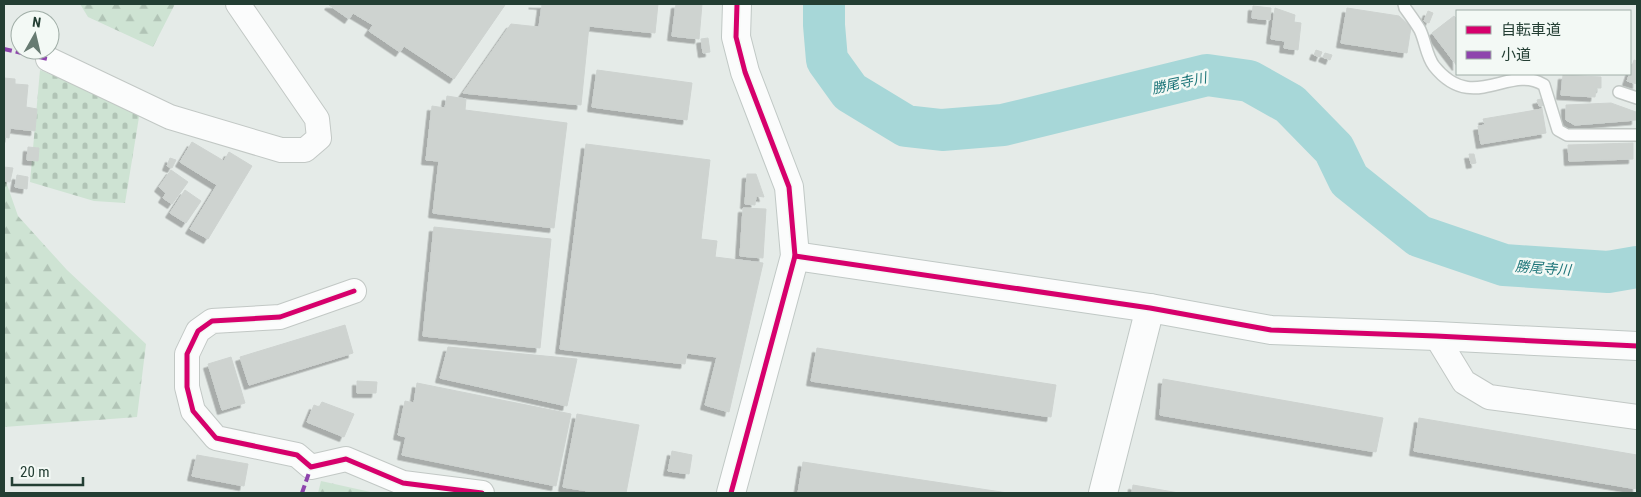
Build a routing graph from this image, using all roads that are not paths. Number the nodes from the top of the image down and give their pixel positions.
1 (238, 4) edge
2 (737, 4) edge
3 (1404, 4) edge
4 (50, 60) edge
5 (1619, 92) dead end
6 (1637, 98) edge
7 (1637, 135) edge
8 (795, 256) junction
9 (354, 291) dead end
10 (1150, 308) junction
11 (1436, 336) junction
12 (1637, 346) edge
13 (1637, 417) edge
14 (482, 493) edge
15 (731, 493) edge
16 (1103, 493) edge

1 - 4 street
2 - 8 street
3 - 7 lane
5 - 6 lane
8 - 10 street
8 - 15 street
9 - 14 street
10 - 11 street
10 - 16 street
11 - 12 street
11 - 13 street

